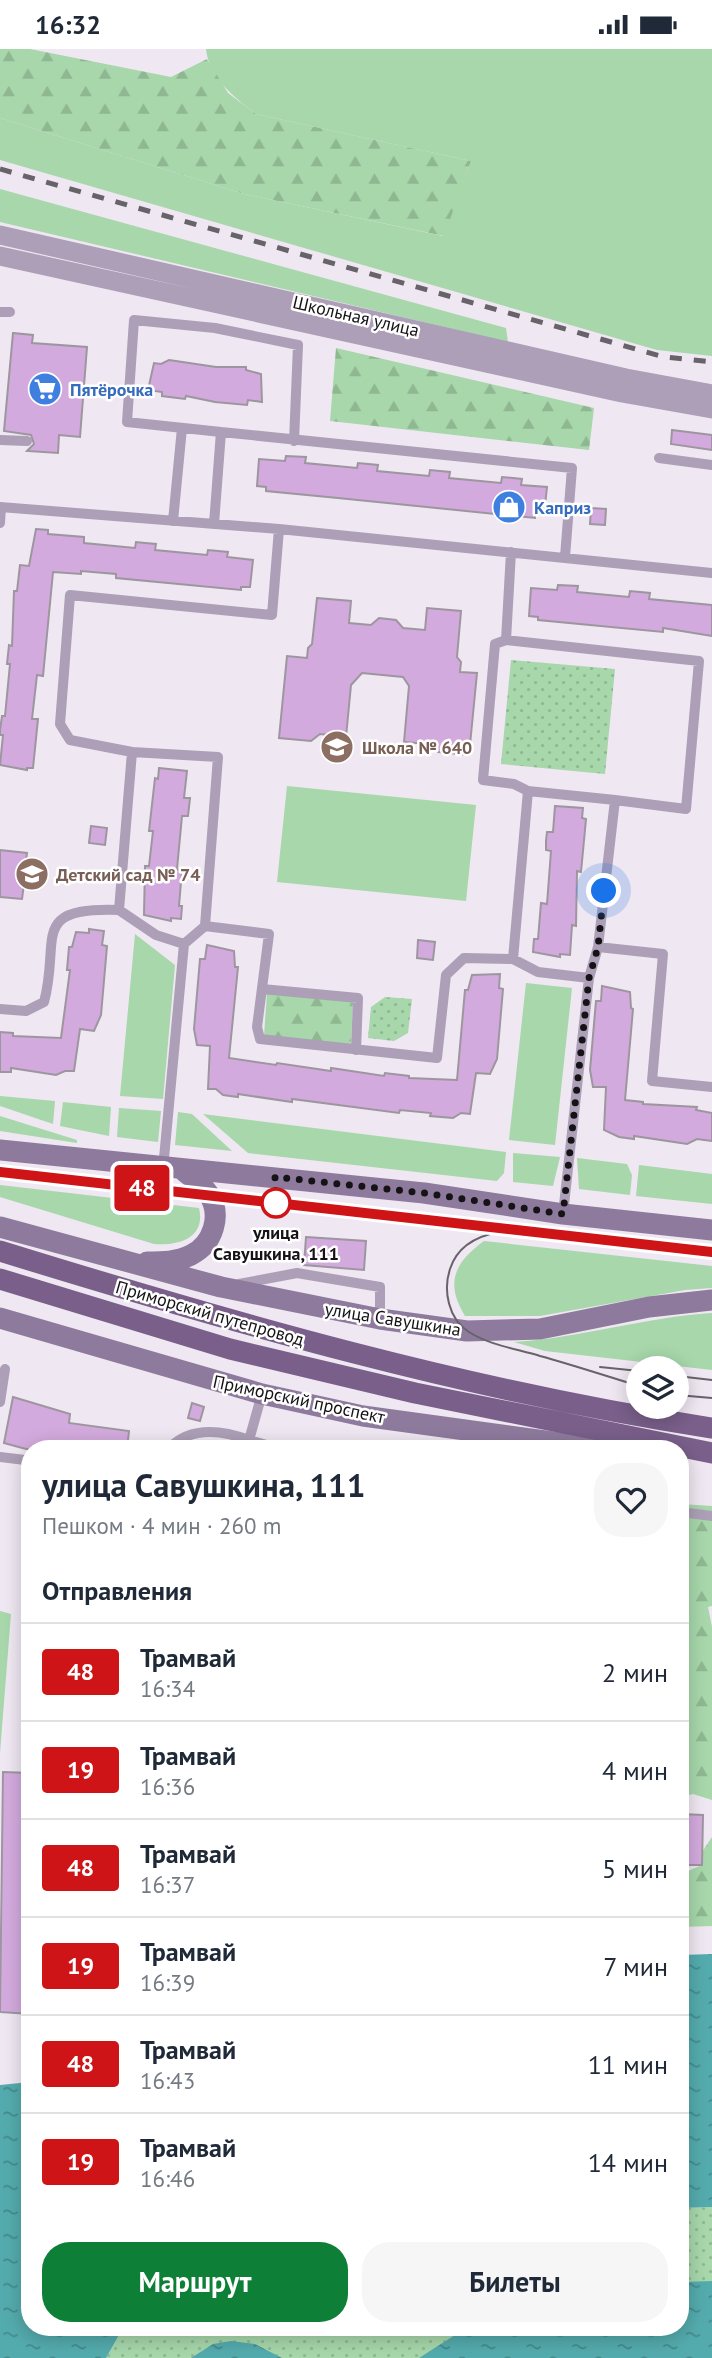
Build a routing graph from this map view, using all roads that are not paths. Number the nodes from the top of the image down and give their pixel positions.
1 (1, 244) edge
2 (221, 295) junction
3 (215, 328) junction
4 (712, 394) edge
5 (712, 409) edge
6 (182, 428) junction
7 (221, 432) junction
8 (0, 440) edge
9 (27, 441) dead end
10 (294, 441) junction
11 (659, 458) dead end
12 (712, 465) edge
13 (0, 507) edge
14 (173, 521) junction
15 (0, 523) edge
16 (214, 524) junction
17 (279, 529) junction
18 (511, 552) junction
19 (565, 557) junction
20 (712, 573) edge
21 (506, 640) junction
22 (132, 753) junction
23 (528, 791) junction
24 (615, 800) junction
25 (119, 910) junction
26 (205, 926) junction
27 (184, 944) junction
28 (598, 947) junction
29 (513, 959) junction
30 (589, 978) junction
31 (262, 989) junction
32 (0, 1009) edge
33 (356, 1050) junction
34 (712, 1087) edge
35 (0, 1150) edge
36 (173, 1170) junction
37 (563, 1214) junction
38 (0, 1227) edge
39 (712, 1230) edge
40 (0, 1251) edge
41 (119, 1262) junction
42 (0, 1279) edge
43 (221, 1287) junction
44 (712, 1300) edge
45 (0, 1318) edge
46 (380, 1319) junction
47 (5, 1370) dead end
48 (262, 1394) junction
49 (0, 1402) edge
50 (712, 1428) edge
51 (186, 1440) edge
52 (238, 1440) edge
53 (248, 1440) edge
54 (538, 1440) edge
55 (648, 1440) edge
56 (689, 1448) edge
57 (712, 1453) edge
58 (0, 1457) edge
59 (689, 1459) edge
60 (21, 1460) edge
61 (712, 1461) edge
62 (689, 1513) edge
63 (712, 1516) edge

1 - 2 street, Школьная улица
2 - 3 lane
2 - 4 street, Школьная улица
2 - 5 street, Школьная улица
3 - 6 lane
3 - 10 lane
6 - 7 lane
6 - 14 lane
7 - 10 lane
7 - 16 lane
8 - 9 lane
10 - 19 lane
11 - 12 lane
13 - 14 lane
13 - 15 lane
14 - 16 lane
16 - 17 lane
17 - 18 lane
17 - 22 lane
18 - 19 lane
18 - 21 lane
19 - 20 lane
21 - 23 lane
21 - 24 lane
22 - 25 lane
22 - 26 lane
23 - 24 lane
23 - 29 lane
24 - 28 lane
25 - 27 lane
25 - 32 lane
26 - 27 lane
26 - 31 lane
27 - 36 lane
28 - 30 lane
28 - 34 lane
29 - 30 lane
29 - 33 lane
30 - 37 lane
31 - 33 lane
31 - 33 lane
35 - 36 main road
36 - 37 main road
36 - 41 main road, улица Савушкина
37 - 39 main road
38 - 41 main road, улица Савушкина
40 - 50 main road, Приморский путепровод
41 - 43 main road, улица Савушкина
42 - 55 main road, Приморский путепровод
43 - 46 main road, улица Савушкина
43 - 46 lane
44 - 46 main road, улица Савушкина
45 - 48 main road, Приморский проспект
47 - 49 lane
48 - 53 lane
48 - 54 main road, Приморский проспект
51 - 52 lane
56 - 57 main road, Приморский путепровод
58 - 60 lane
59 - 61 main road
62 - 63 lane

